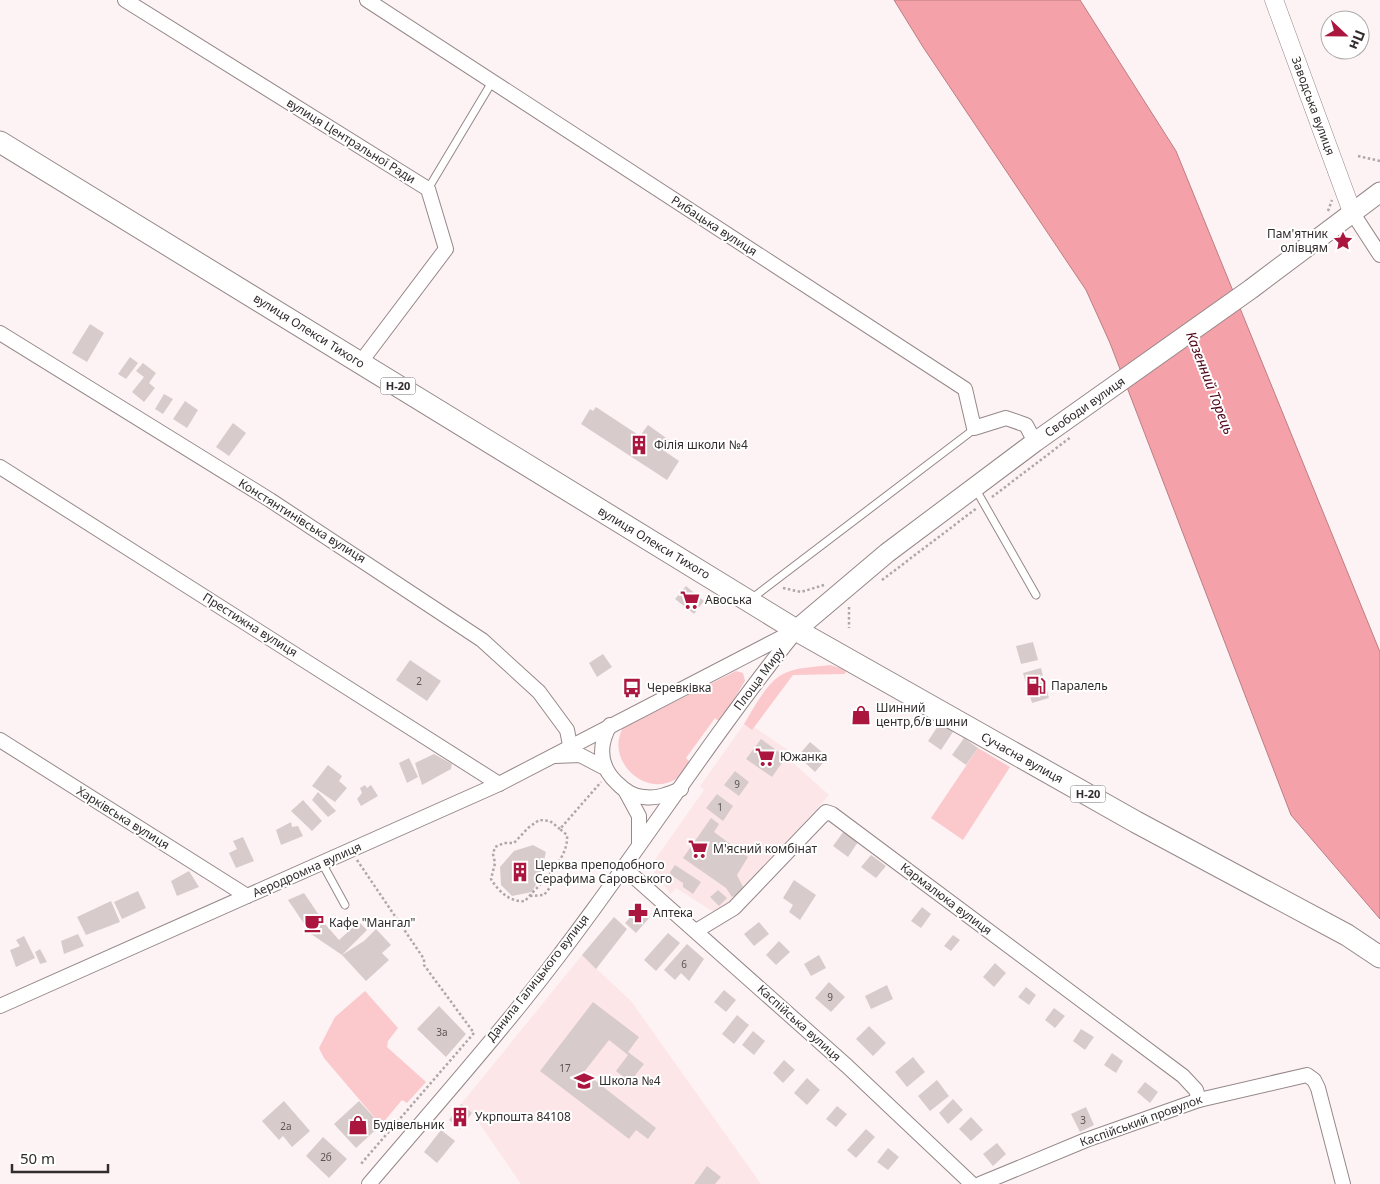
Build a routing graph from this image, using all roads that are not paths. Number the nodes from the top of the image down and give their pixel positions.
1 (125, 0) edge
2 (367, 0) edge
3 (1274, 0) edge
4 (492, 82) junction
5 (0, 142) edge
6 (428, 189) junction
7 (1380, 192) edge
8 (1352, 212) junction
9 (1380, 256) edge
10 (0, 333) edge
11 (360, 363) junction
12 (977, 427) junction
13 (1035, 442) junction
14 (0, 467) edge
15 (975, 487) junction
16 (1036, 595) dead end
17 (748, 601) junction
18 (796, 630) junction
19 (610, 724) junction
20 (0, 740) edge
21 (570, 745) junction
22 (552, 756) junction
23 (606, 770) junction
24 (499, 784) junction
25 (681, 789) junction
26 (626, 792) junction
27 (639, 845) junction
28 (322, 863) junction
29 (623, 867) junction
30 (247, 896) junction
31 (345, 904) dead end
32 (696, 931) junction
33 (1380, 956) edge
34 (0, 1006) edge
35 (1199, 1100) junction
36 (368, 1184) edge
37 (972, 1184) edge
38 (980, 1184) edge
39 (1343, 1184) edge

1 - 6 street, вулиця Центральної Ради
2 - 4 street, Рибацька вулиця
3 - 8 street, Заводська вулиця
4 - 6 lane
4 - 12 street, Рибацька вулиця
5 - 11 main road, вулиця Олекси Тихого / Н-20
6 - 11 street, вулиця Центральної Ради
7 - 8 main road, Свободи вулиця
8 - 9 street
8 - 13 main road, Свободи вулиця
10 - 21 street, Констянтинівська вулиця
11 - 17 main road, вулиця Олекси Тихого / Н-20
12 - 13 street
12 - 17 lane
13 - 15 main road, Свободи вулиця
14 - 24 street, Престижна вулиця
15 - 16 lane
15 - 18 main road, Свободи вулиця
17 - 18 main road, вулиця Олекси Тихого / Н-20
18 - 19 street, Площа Миру
18 - 25 street, Площа Миру
18 - 33 main road, Сучасна вулиця / Н-20
19 - 21 street, Аеродромна вулиця
19 - 23 street
20 - 30 street, Харківська вулиця
21 - 22 street, Аеродромна вулиця
22 - 23 street
22 - 24 street, Аеродромна вулиця
23 - 26 street
24 - 28 street, Аеродромна вулиця
25 - 26 street
25 - 27 street, Данила Галицького вулиця
26 - 27 street
27 - 29 street, Данила Галицького вулиця
28 - 30 street, Аеродромна вулиця
28 - 31 lane
29 - 32 street, Каспійська вулиця
29 - 36 street, Данила Галицького вулиця
30 - 34 street, Аеродромна вулиця
32 - 35 street, Кармалюка вулиця
32 - 37 street, Каспійська вулиця
35 - 38 street, Каспійський провулок
35 - 39 street, Каспійський провулок

